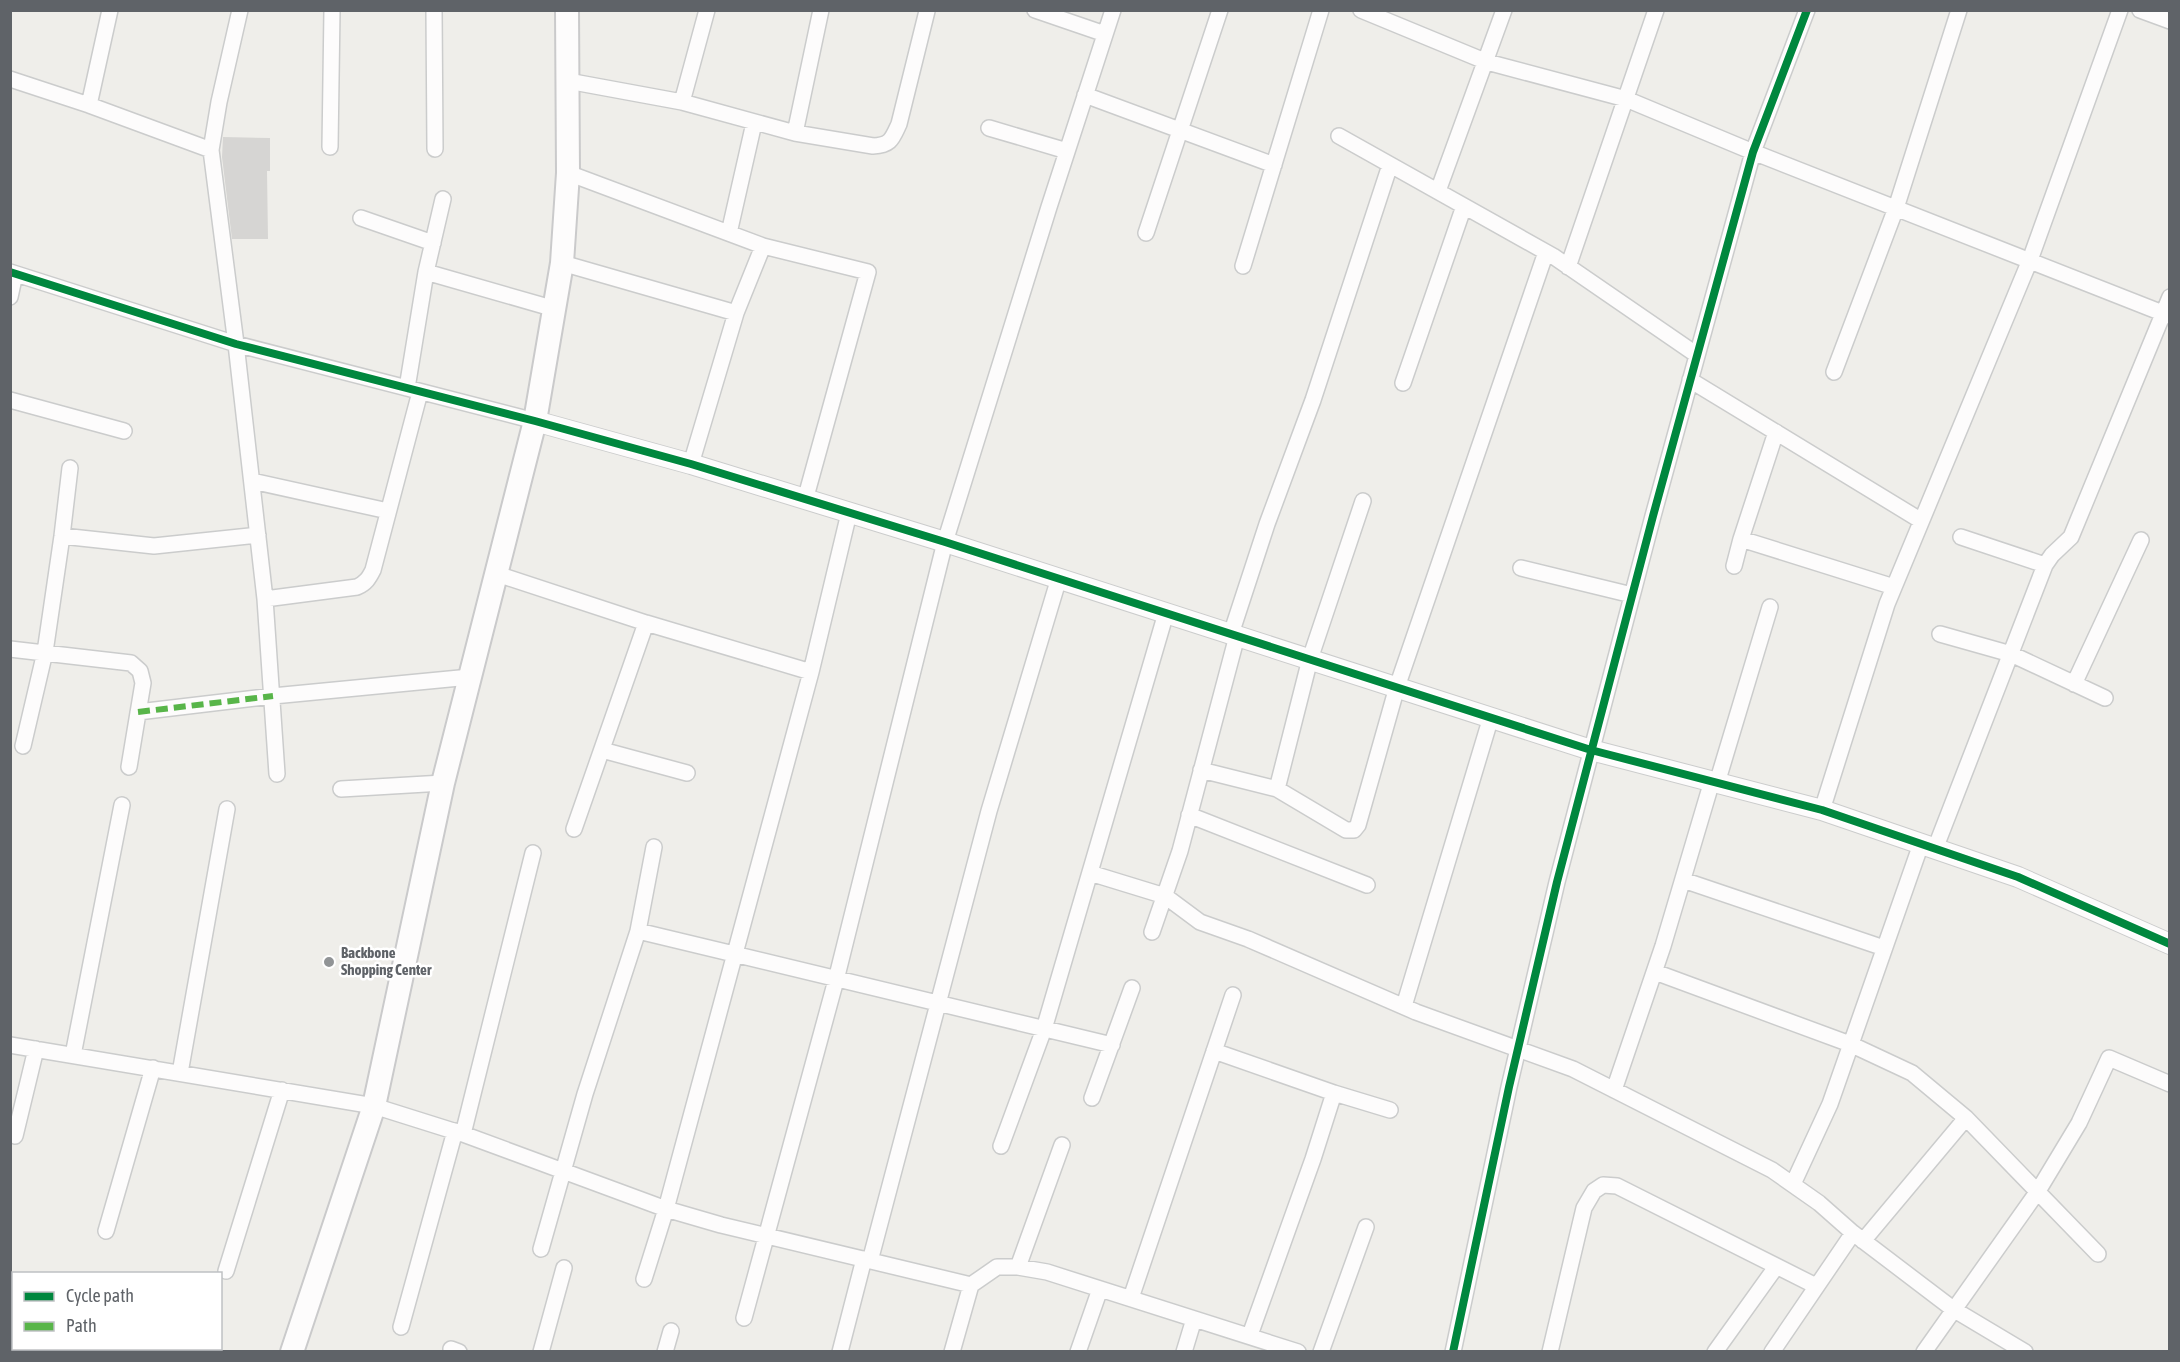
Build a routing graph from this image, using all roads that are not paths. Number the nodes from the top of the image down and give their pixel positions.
1 (110, 10) edge
2 (240, 10) edge
3 (332, 10) edge
4 (434, 10) edge
5 (567, 10) edge
6 (707, 10) edge
7 (820, 10) edge
8 (1035, 10) edge
9 (1113, 10) edge
10 (1220, 10) edge
11 (1321, 10) edge
12 (1361, 10) edge
13 (1504, 10) edge
14 (1656, 10) edge
15 (1807, 10) edge
16 (1959, 10) edge
17 (2120, 10) edge
18 (2140, 10) edge
19 (927, 11) edge
20 (2169, 21) edge
21 (1105, 34) junction
22 (1487, 62) junction
23 (10, 79) edge
24 (568, 81) junction
25 (1086, 94) junction
26 (1626, 99) junction
27 (682, 102) junction
28 (89, 105) junction
29 (754, 123) junction
30 (989, 129) dead end
31 (1180, 129) junction
32 (795, 133) junction
33 (1339, 136) dead end
34 (330, 147) dead end
35 (435, 149) dead end
36 (211, 150) junction
37 (1067, 151) junction
38 (1753, 152) junction
39 (1274, 165) junction
40 (1390, 165) junction
41 (568, 173) junction
42 (1438, 191) junction
43 (443, 199) dead end
44 (1464, 206) junction
45 (1896, 208) junction
46 (361, 218) dead end
47 (729, 233) junction
48 (1146, 233) dead end
49 (433, 243) junction
50 (763, 246) junction
51 (1546, 252) junction
52 (2030, 260) junction
53 (562, 263) junction
54 (1243, 266) dead end
55 (1569, 267) junction
56 (426, 272) junction
57 (13, 273) edge
58 (10, 297) edge
59 (2169, 297) edge
60 (555, 309) junction
61 (736, 313) junction
62 (2166, 315) edge
63 (236, 344) junction
64 (1697, 355) junction
65 (1834, 372) dead end
66 (1690, 380) junction
67 (1403, 383) dead end
68 (414, 390) junction
69 (10, 400) edge
70 (536, 421) junction
71 (124, 431) dead end
72 (1776, 432) junction
73 (691, 464) junction
74 (70, 468) dead end
75 (252, 481) junction
76 (806, 500) junction
77 (1363, 501) dead end
78 (388, 511) junction
79 (849, 513) junction
80 (1920, 520) junction
81 (258, 535) junction
82 (62, 537) junction
83 (1961, 537) dead end
84 (1741, 538) junction
85 (2141, 540) dead end
86 (945, 542) junction
87 (2045, 565) junction
88 (1734, 566) dead end
89 (1521, 568) dead end
90 (497, 574) junction
91 (1059, 578) junction
92 (1894, 587) junction
93 (1632, 595) junction
94 (265, 599) junction
95 (1770, 607) dead end
96 (1166, 613) junction
97 (646, 623) junction
98 (1940, 634) dead end
99 (1234, 635) junction
100 (10, 649) edge
101 (45, 652) junction
102 (2011, 654) junction
103 (1310, 659) junction
104 (811, 672) junction
105 (470, 678) junction
106 (2074, 684) junction
107 (1397, 687) junction
108 (273, 696) junction
109 (2105, 698) dead end
110 (138, 712) junction
111 (1491, 717) junction
112 (23, 746) dead end
113 (602, 750) junction
114 (1591, 750) junction
115 (129, 767) dead end
116 (1201, 770) junction
117 (687, 773) dead end
118 (277, 774) dead end
119 (1715, 782) junction
120 (443, 783) junction
121 (341, 789) dead end
122 (1277, 789) junction
123 (122, 805) dead end
124 (227, 809) dead end
125 (1822, 810) junction
126 (1189, 815) junction
127 (574, 829) dead end
128 (1928, 846) junction
129 (654, 848) dead end
130 (533, 854) dead end
131 (1090, 873) junction
132 (1683, 880) junction
133 (1367, 885) dead end
134 (1165, 896) junction
135 (638, 931) junction
136 (1152, 932) dead end
137 (2169, 944) edge
138 (1884, 948) junction
139 (735, 953) junction
140 (1655, 972) junction
141 (836, 980) junction
142 (1132, 988) dead end
143 (1233, 995) dead end
144 (938, 1004) junction
145 (1404, 1006) junction
146 (1044, 1029) junction
147 (1112, 1044) junction
148 (1850, 1044) junction
149 (10, 1045) edge
150 (1518, 1048) junction
151 (36, 1049) junction
152 (1214, 1051) junction
153 (73, 1055) junction
154 (153, 1068) junction
155 (180, 1073) junction
156 (2169, 1084) edge
157 (282, 1090) junction
158 (1614, 1090) junction
159 (1334, 1093) junction
160 (1092, 1098) dead end
161 (374, 1106) junction
162 (1390, 1110) dead end
163 (1966, 1118) junction
164 (459, 1132) junction
165 (15, 1136) dead end
166 (1062, 1145) dead end
167 (1001, 1146) dead end
168 (563, 1171) junction
169 (1793, 1184) junction
170 (2038, 1191) junction
171 (666, 1209) junction
172 (1366, 1227) dead end
173 (106, 1231) dead end
174 (765, 1235) junction
175 (1858, 1237) junction
176 (541, 1249) dead end
177 (2098, 1254) dead end
178 (867, 1260) junction
179 (1018, 1267) junction
180 (1776, 1267) junction
181 (564, 1268) dead end
182 (226, 1271) dead end
183 (644, 1279) dead end
184 (971, 1285) junction
185 (1816, 1286) junction
186 (1100, 1289) junction
187 (1131, 1298) junction
188 (1953, 1309) junction
189 (744, 1318) dead end
190 (1194, 1318) junction
191 (401, 1327) dead end
192 (671, 1331) dead end
193 (1250, 1335) junction
194 (292, 1352) edge
195 (541, 1352) edge
196 (665, 1352) edge
197 (840, 1352) edge
198 (952, 1352) edge
199 (1078, 1352) edge
200 (1184, 1352) edge
201 (1298, 1352) edge
202 (1321, 1352) edge
203 (1453, 1352) edge
204 (1550, 1352) edge
205 (1715, 1352) edge
206 (1772, 1352) edge
207 (1924, 1352) edge
208 (2025, 1352) edge

1 - 28 street
2 - 36 street
3 - 34 street
4 - 35 street
5 - 24 main road
6 - 27 street
7 - 32 street
8 - 21 street
9 - 21 street
10 - 31 street
11 - 39 street
12 - 22 street
13 - 22 street
14 - 26 street
15 - 38 street
16 - 45 street
17 - 52 street
18 - 20 street
19 - 32 street
21 - 25 street
22 - 26 street
22 - 42 street
23 - 28 street
24 - 27 street
24 - 41 main road
25 - 31 street
25 - 37 street
26 - 38 street
26 - 55 street
27 - 29 street
28 - 36 street
29 - 32 street
29 - 47 street
30 - 37 street
31 - 39 street
31 - 48 street
33 - 40 street
36 - 63 street
37 - 86 street
38 - 45 street
38 - 64 street
39 - 54 street
40 - 42 street
40 - 99 street
41 - 47 street
41 - 53 main road
42 - 44 street
43 - 49 street
44 - 51 street
44 - 67 street
45 - 52 street
45 - 65 street
46 - 49 street
47 - 50 street
49 - 56 street
50 - 61 street
50 - 76 street
51 - 55 street
51 - 107 street
52 - 62 street
52 - 80 street
53 - 60 main road
53 - 61 street
55 - 64 street
56 - 60 street
56 - 68 street
57 - 58 street
57 - 63 street
59 - 62 street
60 - 70 main road
61 - 73 street
62 - 87 street
63 - 68 street
63 - 75 street
64 - 66 street
66 - 72 street
66 - 93 street
68 - 70 street
68 - 78 street
69 - 71 street
70 - 73 street
70 - 90 main road
72 - 80 street
72 - 84 street
73 - 76 street
74 - 82 street
75 - 78 street
75 - 81 street
76 - 79 street
77 - 103 street
78 - 94 street
79 - 86 street
79 - 104 street
80 - 92 street
81 - 82 street
81 - 94 street
82 - 101 street
83 - 87 street
84 - 88 street
84 - 92 street
85 - 106 street
86 - 91 street
86 - 141 street
87 - 102 street
89 - 93 street
90 - 97 street
90 - 105 main road
91 - 96 street
91 - 144 street
92 - 125 street
93 - 114 street
94 - 108 street
95 - 119 street
96 - 99 street
96 - 131 street
97 - 104 street
97 - 113 street
98 - 102 street
99 - 103 street
99 - 116 street
100 - 101 street
101 - 110 street
101 - 112 street
102 - 106 street
102 - 128 street
103 - 107 street
103 - 122 street
104 - 139 street
105 - 108 street
105 - 120 main road
106 - 109 street
107 - 111 street
107 - 122 street
108 - 110 street
108 - 118 street
110 - 115 street
111 - 114 street
111 - 145 street
113 - 117 street
113 - 127 street
114 - 119 street
114 - 150 street
116 - 122 street
116 - 126 street
119 - 125 street
119 - 132 street
120 - 121 street
120 - 161 main road
123 - 153 street
124 - 155 street
125 - 128 street
126 - 133 street
126 - 134 street
128 - 137 street
128 - 138 street
129 - 135 street
130 - 164 street
131 - 134 street
131 - 146 street
132 - 138 street
132 - 140 street
134 - 136 street
134 - 145 street
135 - 139 street
135 - 168 street
138 - 148 street
139 - 141 street
139 - 171 street
140 - 148 street
140 - 158 street
141 - 144 street
141 - 174 street
142 - 147 street
143 - 152 street
144 - 146 street
144 - 178 street
145 - 150 street
146 - 147 street
146 - 167 street
147 - 160 street
148 - 163 street
148 - 169 street
149 - 151 street
150 - 158 street
150 - 203 street
151 - 153 street
151 - 165 street
152 - 159 street
152 - 187 street
153 - 154 street
154 - 155 street
154 - 173 street
155 - 157 street
156 - 170 street
157 - 161 street
157 - 182 street
158 - 169 street
159 - 162 street
159 - 193 street
161 - 164 street
161 - 194 main road
163 - 170 street
163 - 175 street
164 - 168 street
164 - 191 street
166 - 179 street
168 - 171 street
168 - 176 street
169 - 175 street
170 - 177 street
170 - 188 street
171 - 174 street
171 - 183 street
172 - 202 street
174 - 178 street
174 - 189 street
175 - 185 street
175 - 188 street
178 - 184 street
178 - 197 street
179 - 184 street
179 - 186 street
180 - 185 street
180 - 204 street
180 - 205 street
181 - 195 street
184 - 198 street
185 - 206 street
186 - 187 street
186 - 199 street
187 - 190 street
188 - 207 street
188 - 208 street
190 - 193 street
190 - 200 street
192 - 196 street
193 - 201 street

